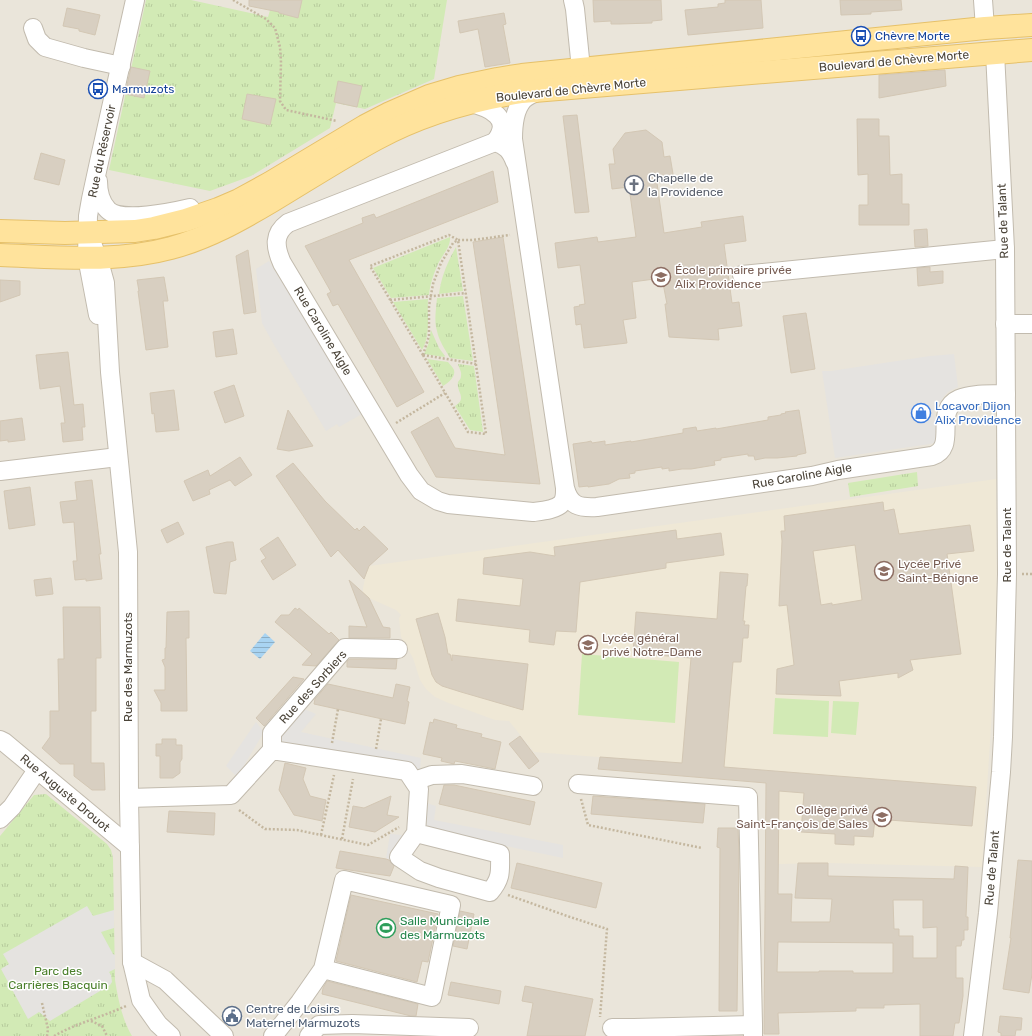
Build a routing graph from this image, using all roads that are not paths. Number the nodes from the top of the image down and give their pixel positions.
1 (135, 0) edge
2 (573, 0) edge
3 (983, 0) edge
4 (1032, 26) edge
5 (33, 28) dead end
6 (985, 28) junction
7 (1032, 50) edge
8 (995, 53) junction
9 (120, 66) junction
10 (581, 69) junction
11 (541, 90) junction
12 (469, 104) junction
13 (495, 142) junction
14 (99, 162) junction
15 (516, 165) junction
16 (270, 183) junction
17 (218, 209) junction
18 (0, 231) edge
19 (88, 232) junction
20 (0, 244) edge
21 (1005, 249) junction
22 (0, 255) edge
23 (94, 256) junction
24 (742, 275) dead end
25 (1006, 324) junction
26 (1032, 324) edge
27 (1006, 394) junction
28 (118, 457) junction
29 (0, 471) edge
30 (565, 490) junction
31 (398, 649) dead end
32 (0, 740) edge
33 (272, 750) junction
34 (37, 770) junction
35 (414, 781) junction
36 (578, 784) road end
37 (533, 786) dead end
38 (129, 798) junction
39 (0, 820) edge
40 (416, 825) junction
41 (130, 847) junction
42 (132, 962) junction
43 (323, 970) junction
44 (606, 1023) road end
45 (469, 1028) dead end
46 (753, 1031) edge
47 (171, 1036) edge
48 (224, 1036) edge
49 (273, 1036) edge
50 (309, 1036) edge
51 (972, 1036) edge

1 - 9 street, Rue du Réservoir
2 - 10 street
3 - 6 street
4 - 6 main road, Boulevard de Chèvre Morte
5 - 9 street
6 - 8 main road
6 - 10 main road, Boulevard de Chèvre Morte
7 - 8 main road, Boulevard de Chèvre Morte
8 - 11 main road, Boulevard de Chèvre Morte
8 - 21 street, Rue de Talant
9 - 14 street, Rue du Réservoir
10 - 16 main road, Boulevard de Chèvre Morte
11 - 12 main road, Boulevard de Chèvre Morte
11 - 15 street
12 - 13 street
12 - 23 main road, Boulevard de Chèvre Morte
13 - 15 street
13 - 30 street, Rue Caroline Aigle
14 - 16 street
14 - 19 street, Rue du Réservoir
15 - 30 street
16 - 17 main road, Boulevard de Chèvre Morte
17 - 19 main road, Boulevard de Chèvre Morte
17 - 23 main road, Boulevard de Chèvre Morte
18 - 19 main road, Boulevard de Chèvre Morte
19 - 20 main road
19 - 23 street, Rue des Marmuzots
21 - 24 street
21 - 25 street, Rue de Talant
22 - 23 main road, Boulevard de Chèvre Morte
23 - 28 street, Rue des Marmuzots
25 - 26 street
25 - 27 street, Rue de Talant
27 - 30 street, Rue Caroline Aigle
27 - 51 street, Rue de Talant
28 - 29 street
28 - 38 street, Rue des Marmuzots
31 - 33 street, Rue des Sorbiers
32 - 34 street, Rue Auguste Drouot
33 - 35 street
33 - 38 street
34 - 39 street
34 - 41 street, Rue Auguste Drouot
35 - 37 street
35 - 40 street
36 - 46 street
38 - 41 street, Rue des Marmuzots
40 - 40 street
41 - 42 street, Rue des Marmuzots
42 - 47 street, Rue des Marmuzots
42 - 48 street
43 - 43 street
43 - 49 street
44 - 46 street
45 - 50 street

